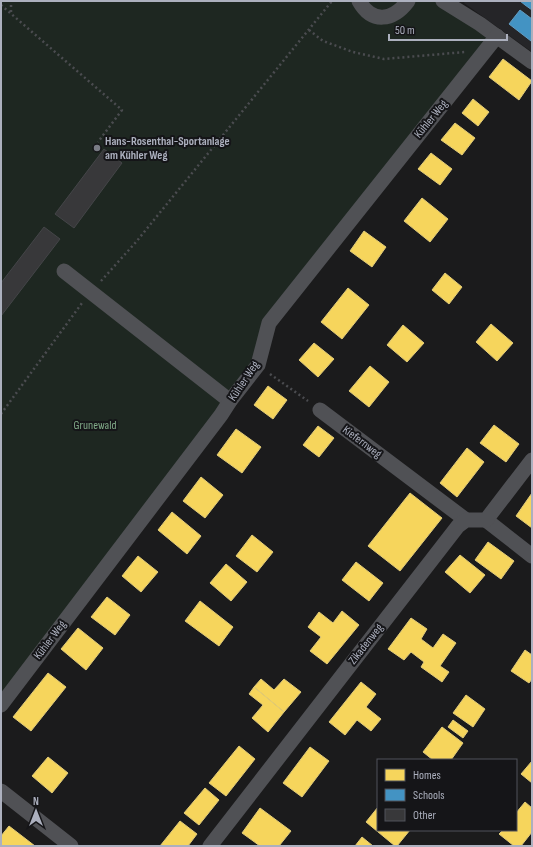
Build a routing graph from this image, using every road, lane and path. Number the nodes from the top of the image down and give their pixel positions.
1 (11, 1) edge
2 (332, 1) edge
3 (358, 1) edge
4 (408, 1) edge
5 (443, 1) edge
6 (1, 5) edge
7 (11, 12) junction
8 (309, 30) junction
9 (497, 36) junction
10 (484, 53) junction
11 (532, 62) edge
12 (98, 142) dead end
13 (64, 271) dead end
14 (91, 292) junction
15 (258, 365) junction
16 (230, 401) junction
17 (320, 410) joint
18 (1, 414) edge
19 (532, 460) edge
20 (466, 520) junction
21 (486, 520) junction
22 (532, 556) edge
23 (1, 705) edge
24 (1, 791) edge
25 (71, 846) edge
26 (210, 846) edge

1 - 7 path
2 - 8 path
3 - 4 street
5 - 9 street
6 - 7 path
7 - 12 path
8 - 10 path
8 - 14 path
9 - 10 street, Kühler Weg
9 - 11 street
10 - 15 street, Kühler Weg
13 - 14 street
14 - 16 street
14 - 18 path
15 - 16 street, Kühler Weg
15 - 17 path
16 - 23 street, Kühler Weg
17 - 20 street, Kiefernweg
19 - 21 street
20 - 21 street
20 - 26 street, Zikadenweg
21 - 22 street
24 - 25 street

